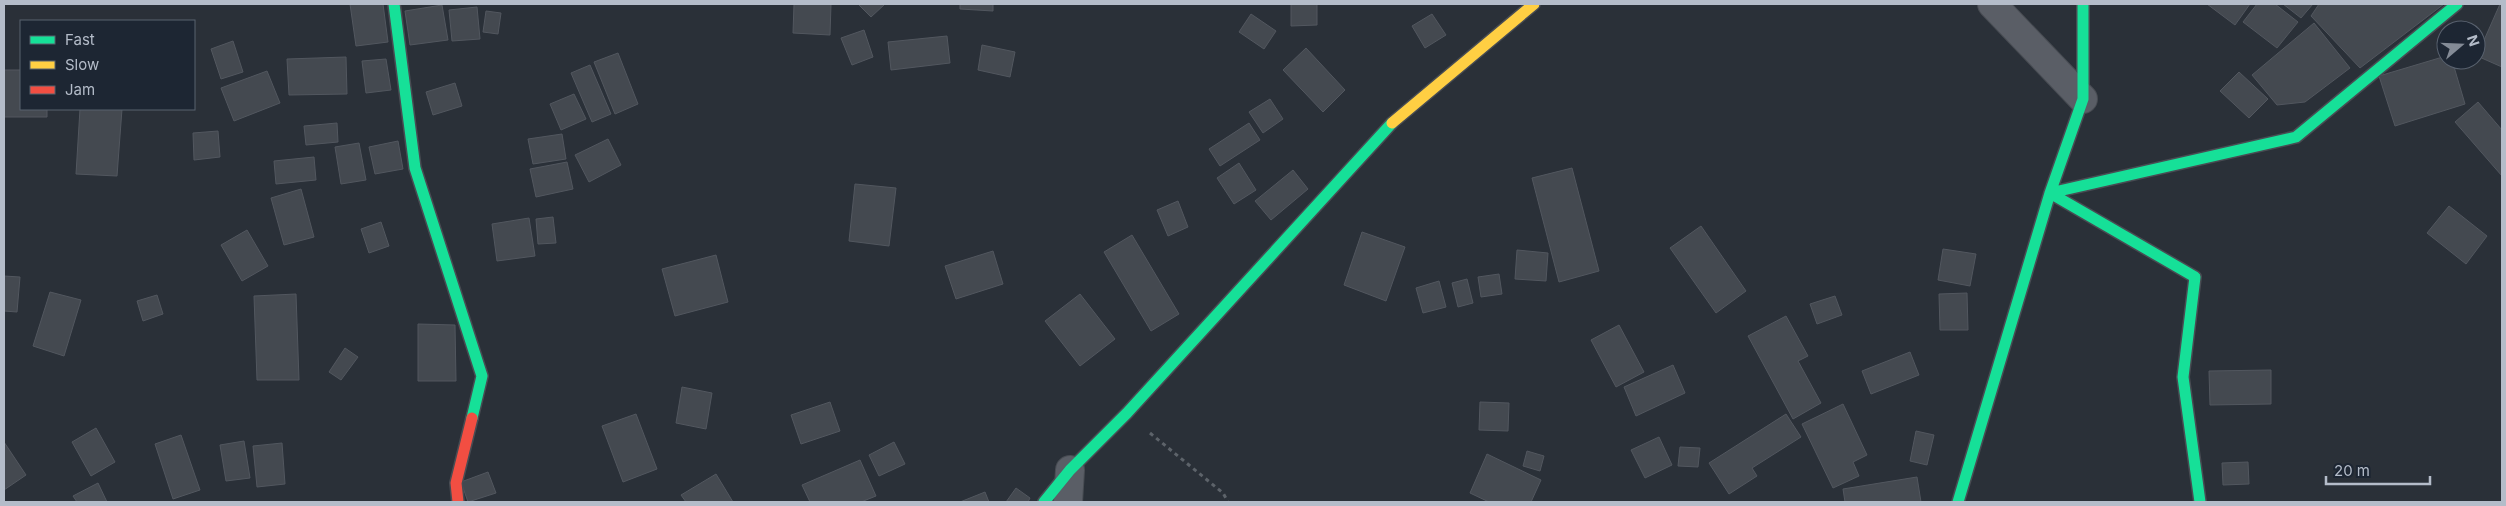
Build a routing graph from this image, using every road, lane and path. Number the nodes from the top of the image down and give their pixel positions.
1 (394, 4) edge
2 (1534, 4) edge
3 (1992, 4) edge
4 (2083, 4) edge
5 (2457, 4) edge
6 (2083, 99) junction
7 (2050, 193) junction
8 (1127, 413) junction
9 (1070, 470) junction
10 (458, 502) edge
11 (1044, 502) edge
12 (1068, 502) edge
13 (1228, 502) edge
14 (1958, 502) edge
15 (2200, 502) edge

1 - 10 street
2 - 8 street
3 - 6 street
4 - 6 street
5 - 7 street
6 - 7 street
7 - 14 street
7 - 15 street
8 - 9 street
8 - 13 path
9 - 11 street
9 - 12 street

